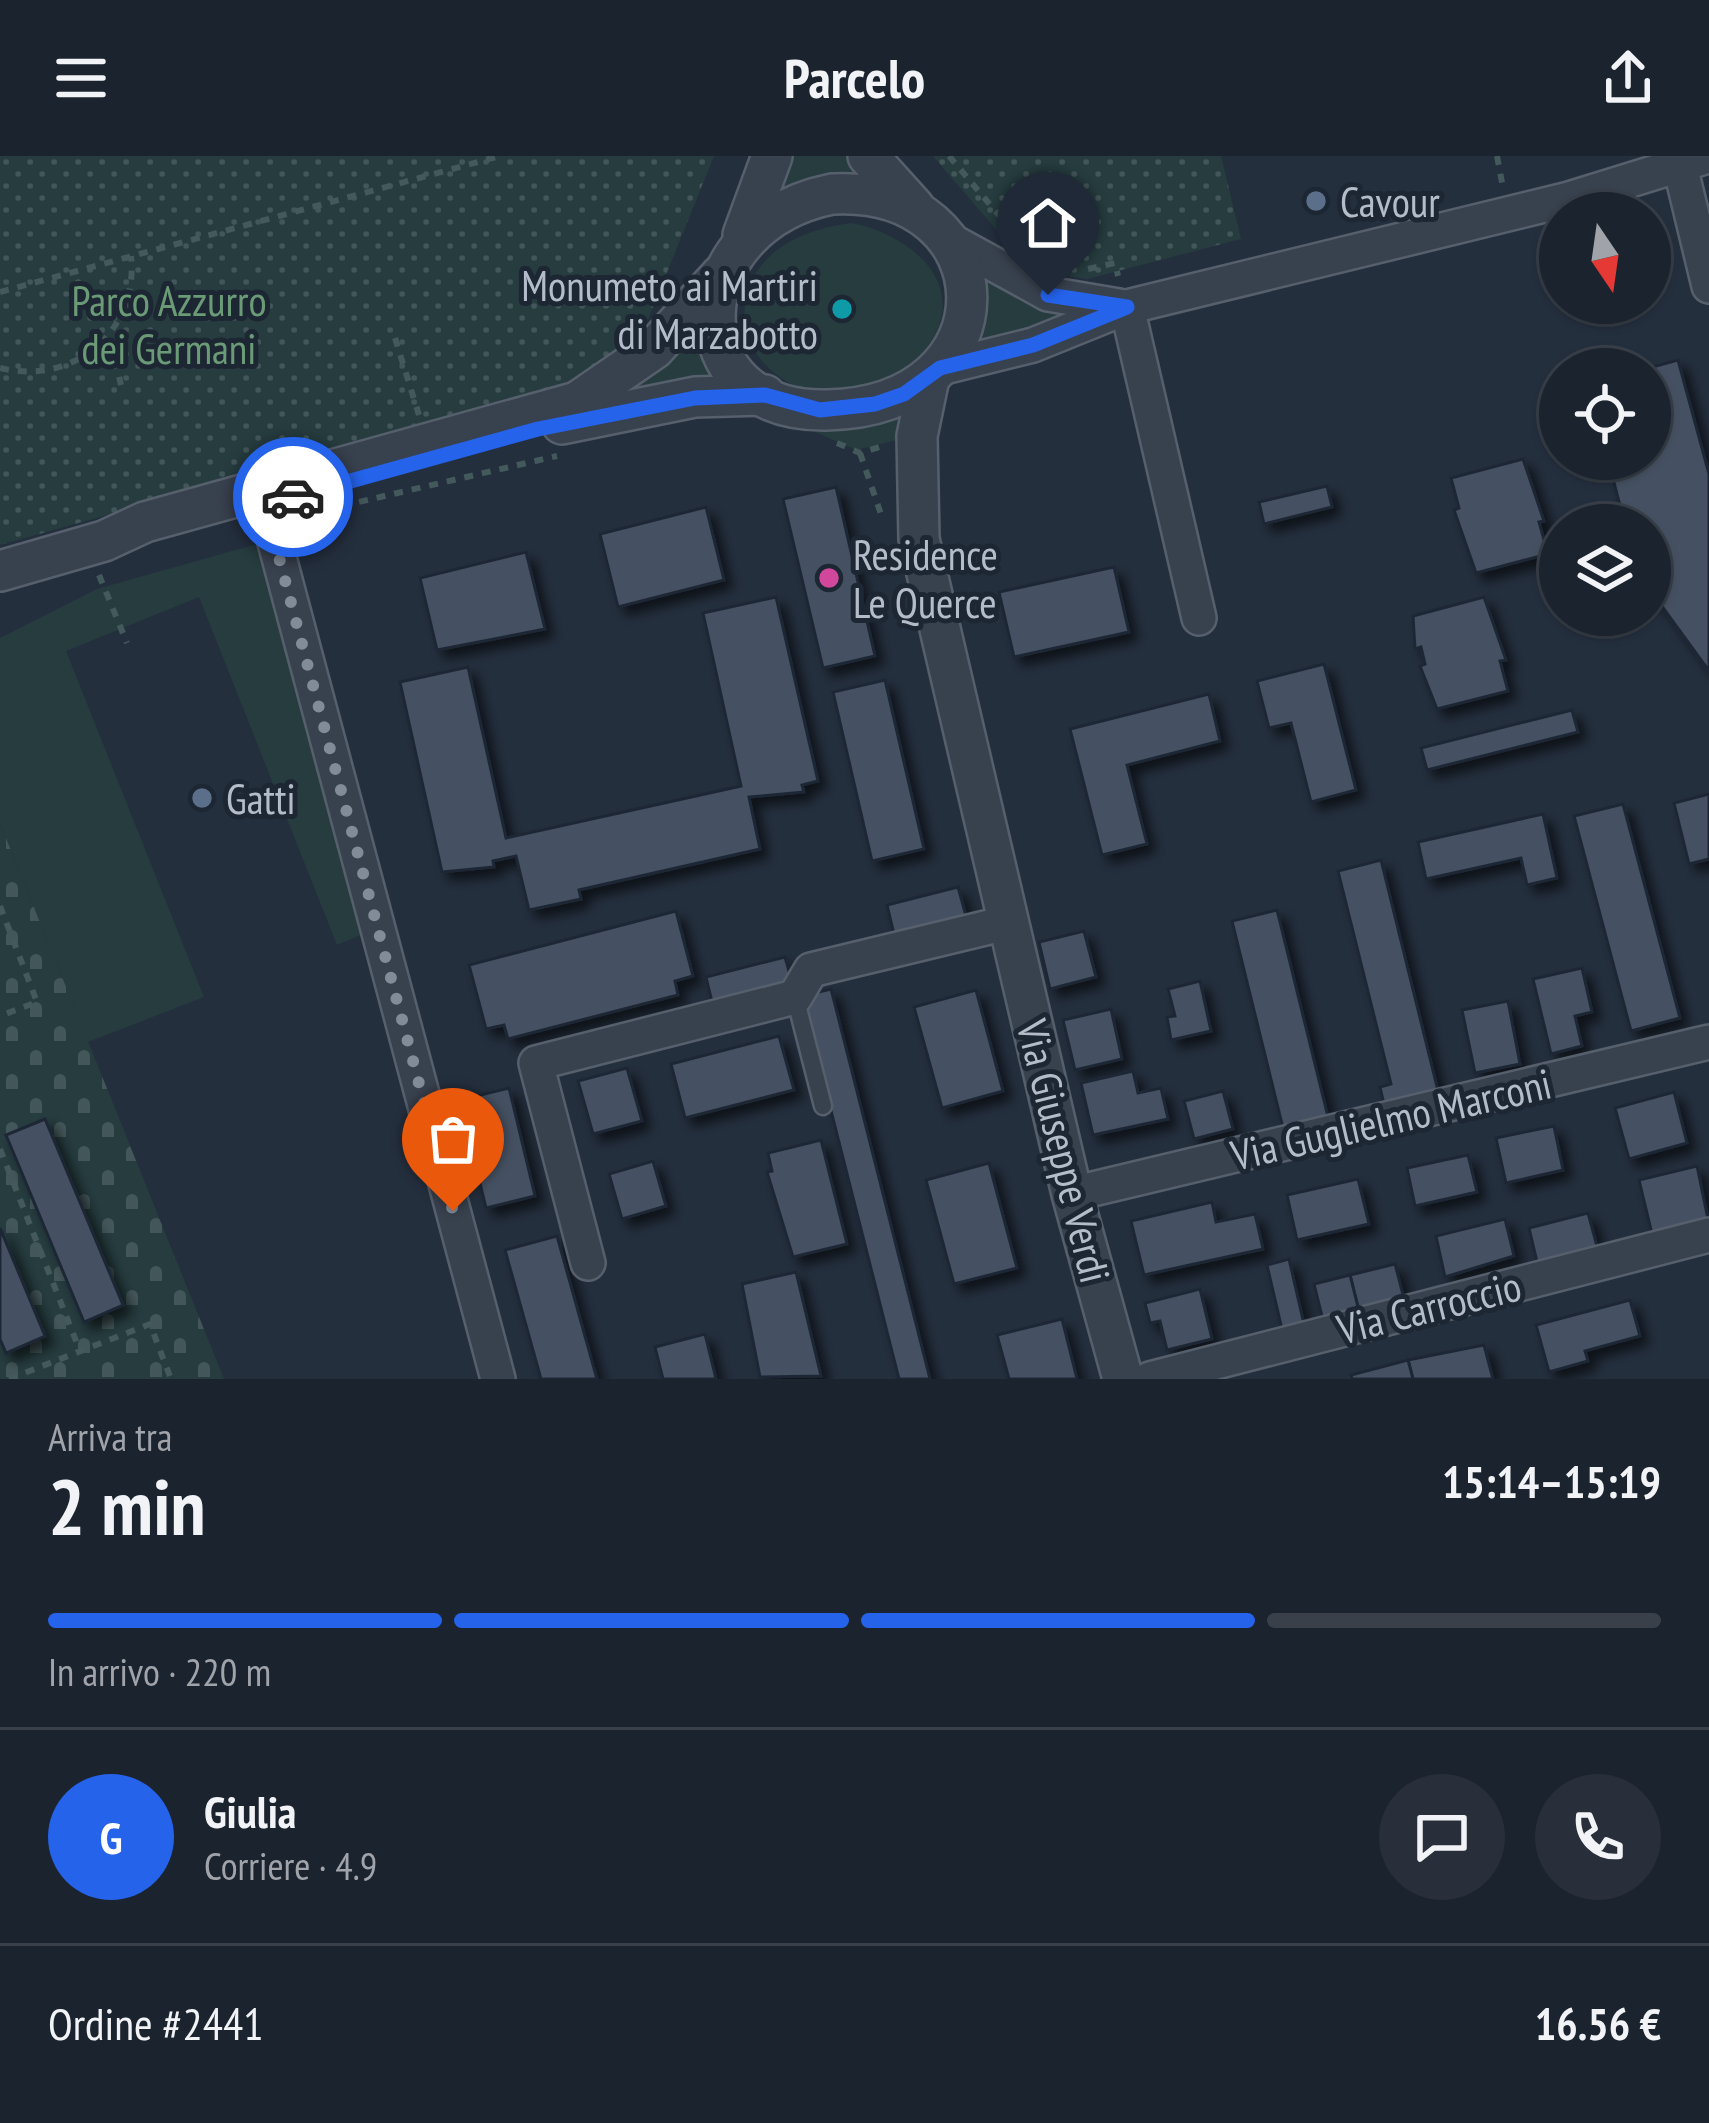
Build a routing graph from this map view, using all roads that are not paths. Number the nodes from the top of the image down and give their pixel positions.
1 (772, 156) edge
2 (868, 156) edge
3 (1694, 161) edge
4 (932, 225) junction
5 (730, 259) junction
6 (1709, 286) edge
7 (1127, 307) junction
8 (935, 373) junction
9 (765, 395) junction
10 (268, 514) junction
11 (107, 559) junction
12 (0, 572) edge
13 (1199, 618) dead end
14 (1006, 923) junction
15 (795, 997) junction
16 (1709, 1042) edge
17 (823, 1106) dead end
18 (1072, 1194) junction
19 (1709, 1235) edge
20 (588, 1262) dead end
21 (498, 1379) edge
22 (1123, 1379) edge
23 (1150, 1379) edge

1 - 5 street
2 - 4 street
3 - 6 street
3 - 7 street
4 - 5 street
4 - 7 street
4 - 8 street
5 - 9 street
5 - 11 street
7 - 8 street
7 - 13 street
8 - 9 street
8 - 14 street, Via Giuseppe Verdi
9 - 10 street
10 - 11 street
10 - 21 street
11 - 12 street
14 - 15 street
14 - 18 street, Via Giuseppe Verdi
15 - 17 lane
15 - 20 street
16 - 18 street, Via Guglielmo Marconi
18 - 22 street, Via Giuseppe Verdi
19 - 23 street, Via Carroccio

